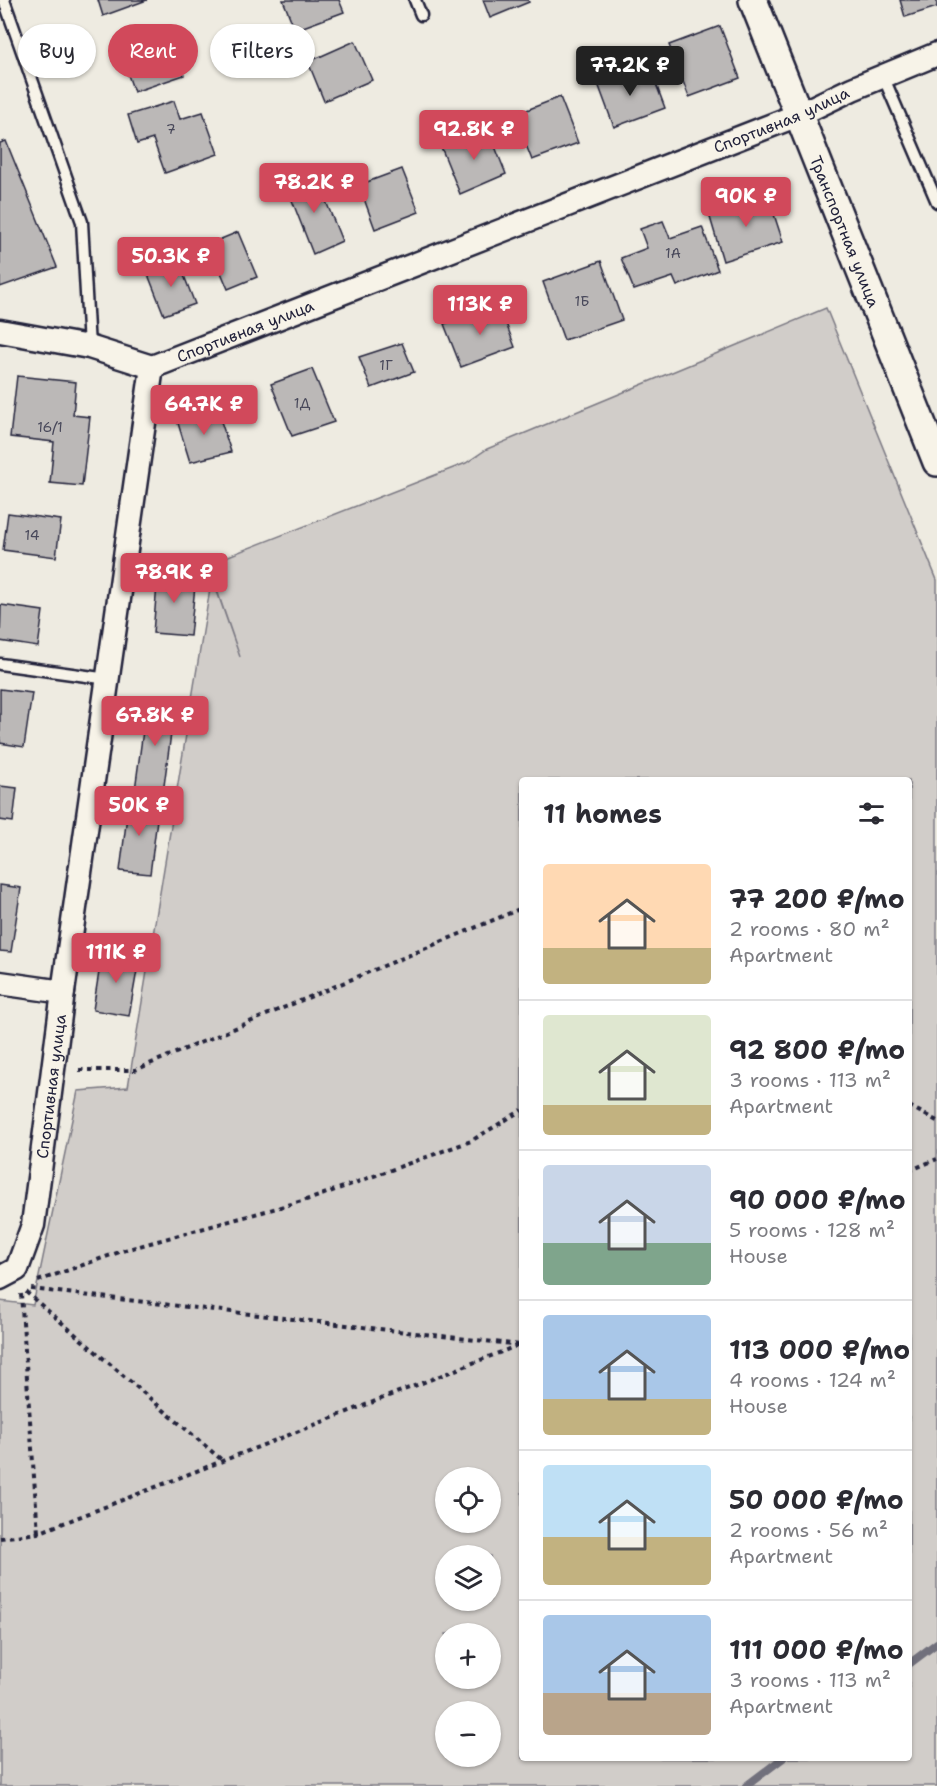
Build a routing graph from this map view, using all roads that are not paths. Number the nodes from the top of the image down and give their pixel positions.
1 (4, 0) edge
2 (415, 0) edge
3 (753, 0) edge
4 (421, 15) dead end
5 (937, 54) edge
6 (883, 76) junction
7 (798, 115) junction
8 (937, 202) edge
9 (0, 331) edge
10 (89, 347) junction
11 (152, 367) junction
12 (937, 462) edge
13 (0, 664) edge
14 (108, 679) junction
15 (0, 983) edge
16 (63, 992) junction
17 (0, 1278) edge

1 - 10 lane
2 - 4 lane
3 - 7 street, Транспортная улица
5 - 6 street, Спортивная улица
6 - 7 street, Спортивная улица
6 - 8 lane
7 - 11 street, Спортивная улица
7 - 12 street, Транспортная улица
9 - 10 street
10 - 11 street
11 - 14 street, Спортивная улица
13 - 14 lane
14 - 16 street, Спортивная улица
15 - 16 street
16 - 17 street, Спортивная улица

